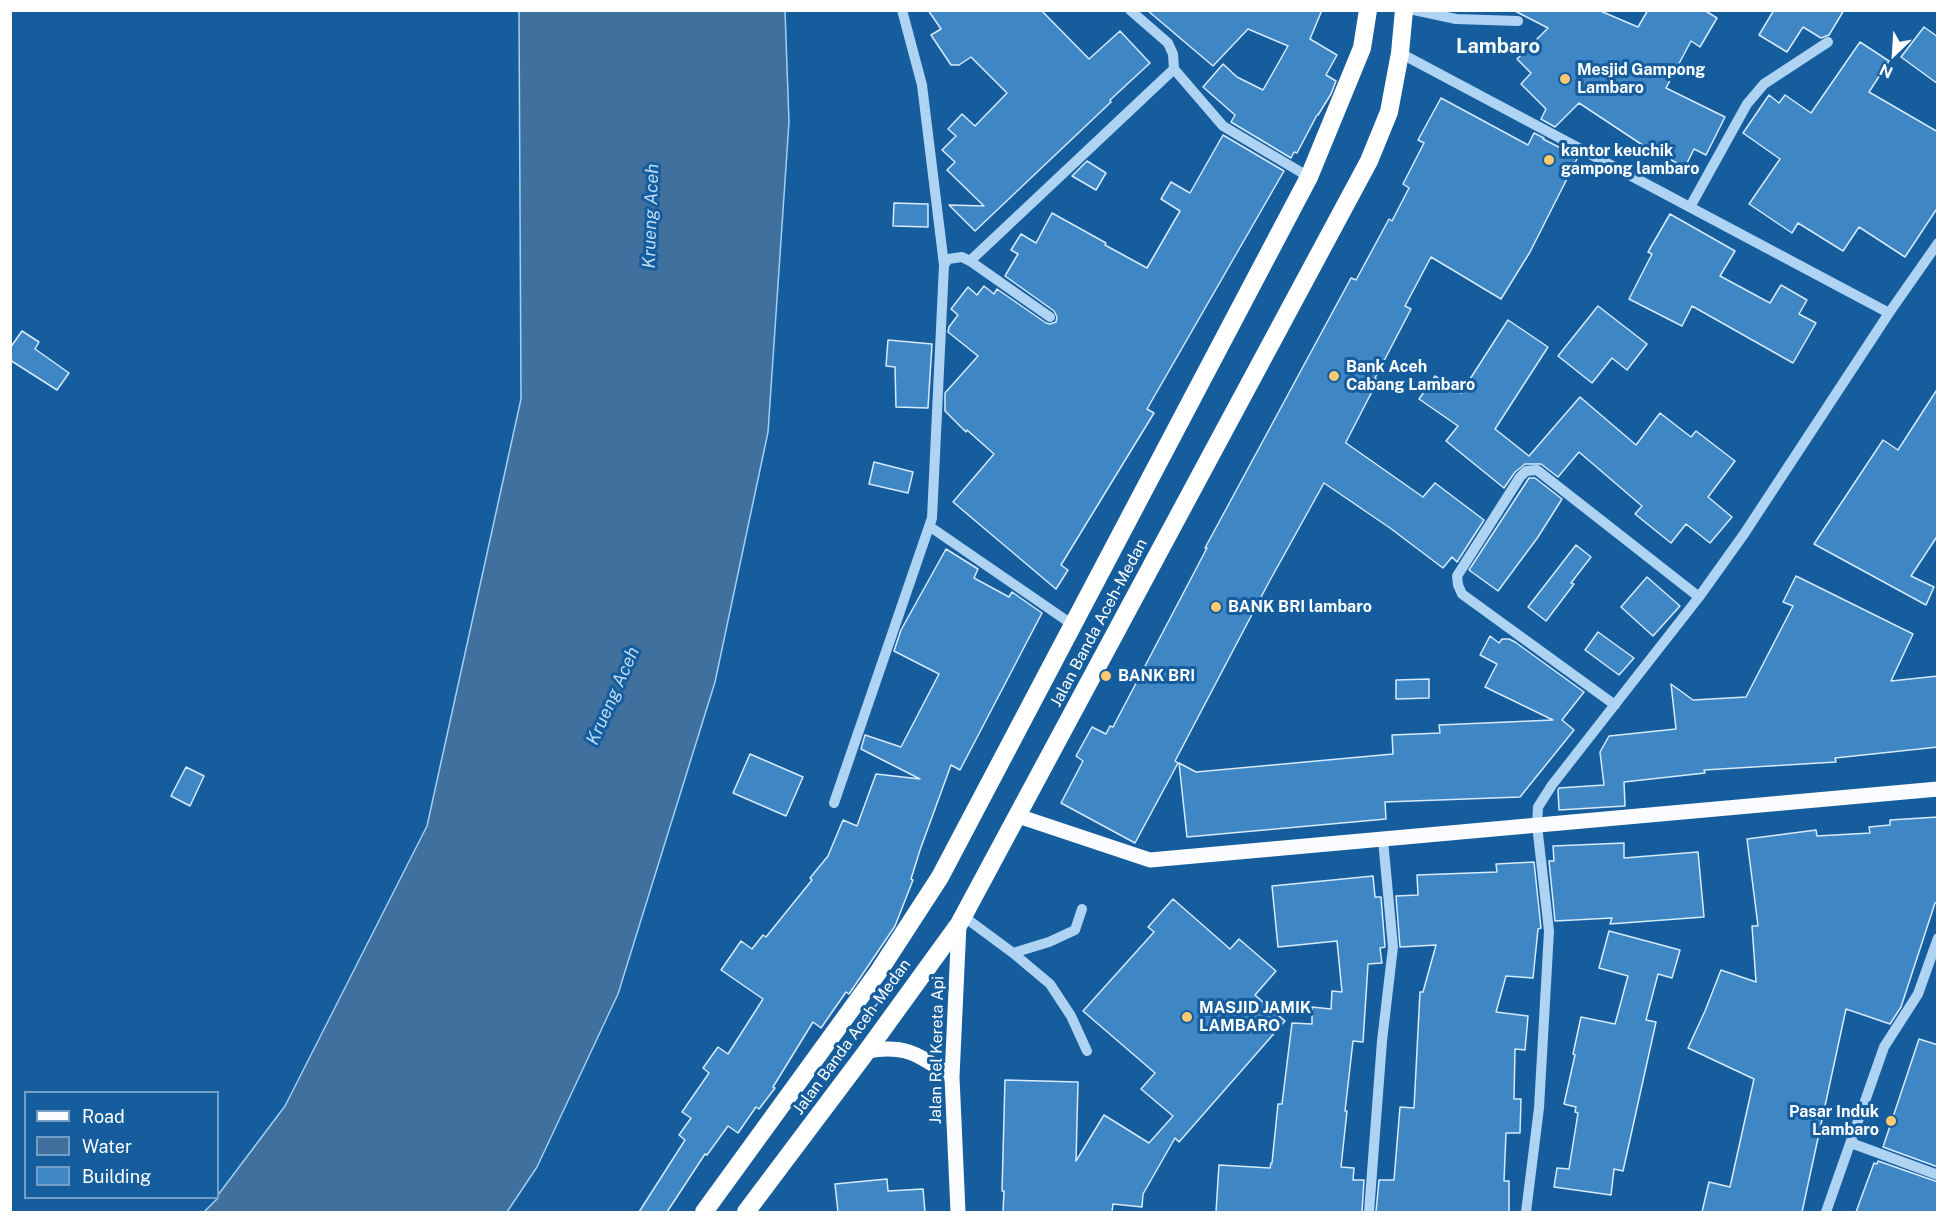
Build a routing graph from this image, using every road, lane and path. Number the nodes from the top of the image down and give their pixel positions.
1 (902, 10) edge
2 (1130, 10) edge
3 (1368, 10) edge
4 (1404, 10) edge
5 (1414, 10) edge
6 (1518, 21) dead end
7 (1828, 42) dead end
8 (1400, 53) junction
9 (1174, 69) junction
10 (1309, 177) junction
11 (1690, 207) junction
12 (1938, 243) edge
13 (970, 261) junction
14 (944, 265) junction
15 (1889, 313) junction
16 (1050, 317) dead end
17 (929, 526) junction
18 (1699, 597) junction
19 (1073, 625) junction
20 (1615, 705) junction
21 (1938, 789) edge
22 (834, 803) dead end
23 (1018, 816) junction
24 (1536, 825) junction
25 (1383, 840) junction
26 (1082, 909) dead end
27 (961, 920) junction
28 (1938, 938) edge
29 (1013, 953) junction
30 (867, 1051) junction
31 (1087, 1051) dead end
32 (952, 1077) junction
33 (1851, 1143) junction
34 (1938, 1175) edge
35 (704, 1212) edge
36 (746, 1212) edge
37 (958, 1212) edge
38 (1369, 1212) edge
39 (1526, 1212) edge
40 (1826, 1212) edge

1 - 14 street
2 - 9 street
3 - 10 highway, Jalan Banda Aceh-Medan
4 - 8 highway, Jalan Banda Aceh-Medan
5 - 6 street
7 - 11 street
8 - 11 street
8 - 23 highway, Jalan Banda Aceh-Medan
9 - 10 street
9 - 13 street
10 - 19 highway, Jalan Banda Aceh-Medan
11 - 15 street
12 - 15 street
13 - 14 street
13 - 16 street
14 - 17 street
15 - 18 street
17 - 19 street
17 - 22 street
18 - 20 street
18 - 20 street
19 - 35 highway, Jalan Banda Aceh-Medan
20 - 24 street
21 - 24 main road
23 - 25 main road
23 - 27 highway, Jalan Banda Aceh-Medan
24 - 25 main road
24 - 39 street
25 - 38 street
26 - 29 street
27 - 29 street
27 - 30 highway, Jalan Banda Aceh-Medan
27 - 32 main road, Jalan Rel Kereta Api
28 - 33 street
29 - 31 street
30 - 32 main road
30 - 36 highway, Jalan Banda Aceh-Medan
32 - 37 main road, Jalan Rel Kereta Api
33 - 34 street
33 - 40 street

